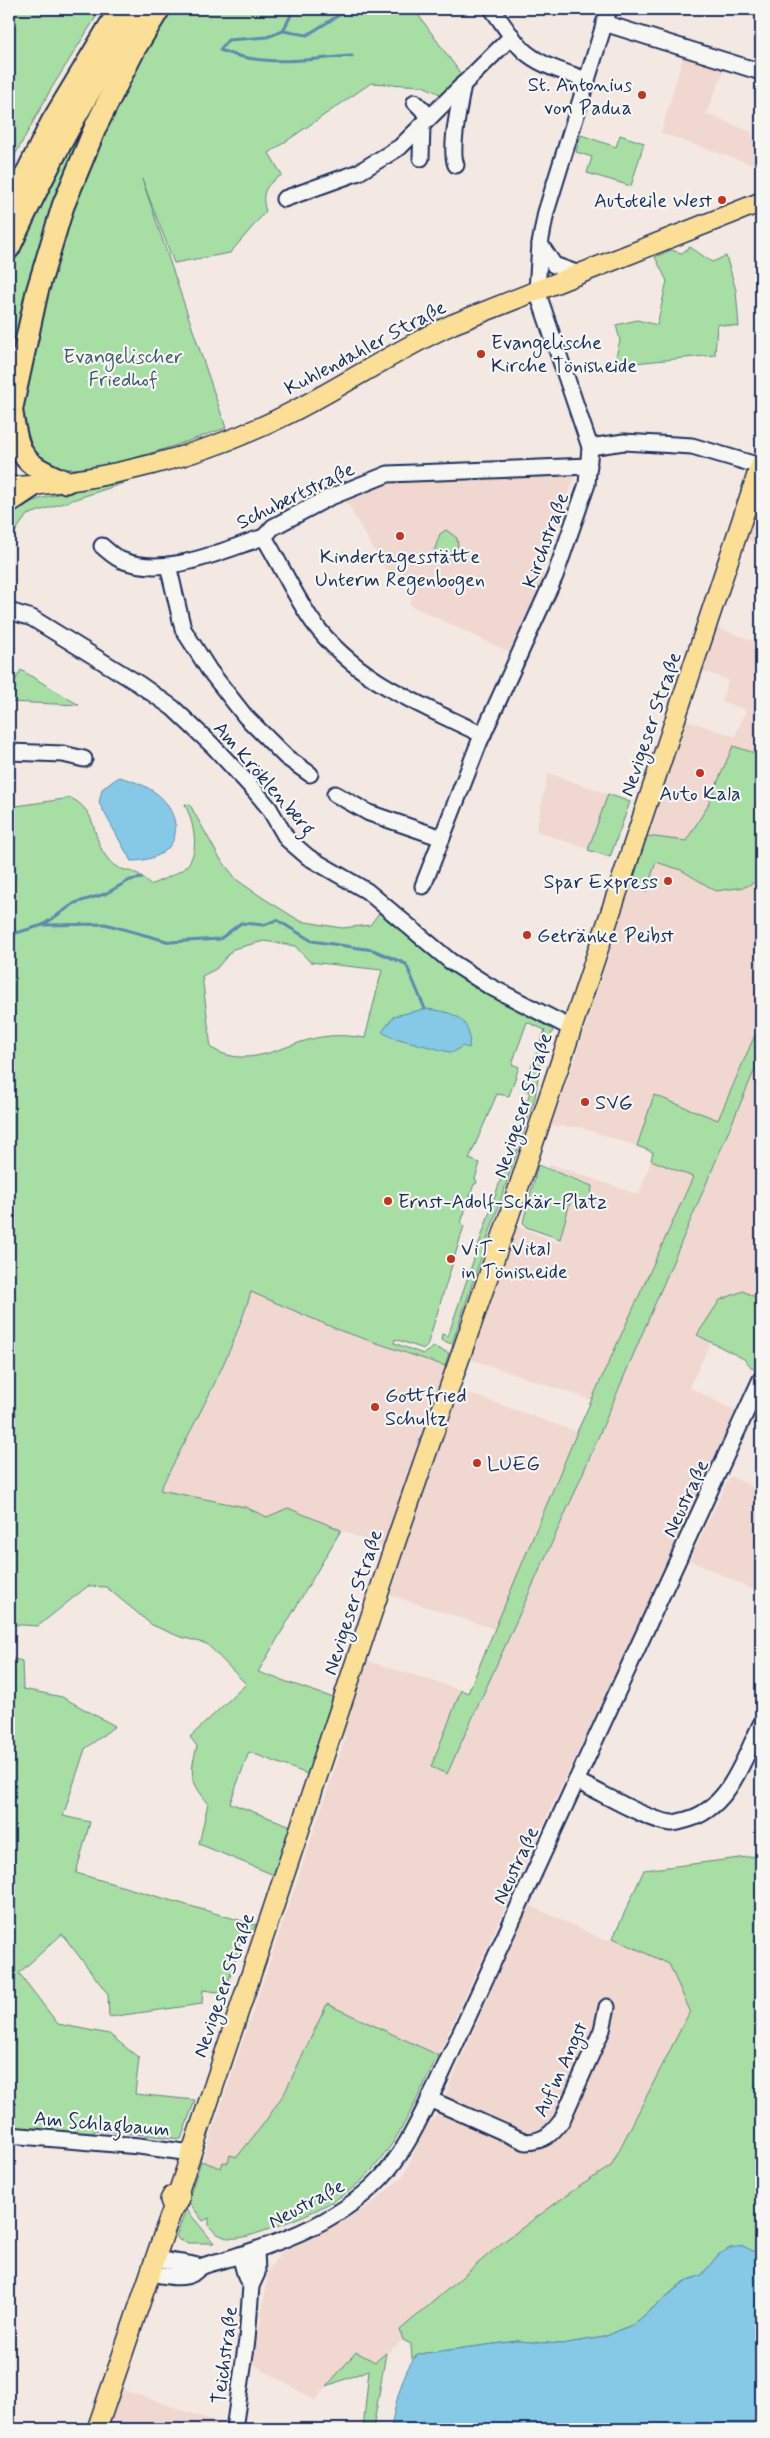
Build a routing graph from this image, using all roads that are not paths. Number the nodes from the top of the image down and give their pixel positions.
1 (120, 9) edge
2 (141, 9) edge
3 (159, 9) edge
4 (492, 9) edge
5 (607, 16) edge
6 (512, 36) junction
7 (761, 72) edge
8 (587, 80) junction
9 (464, 84) junction
10 (66, 97) junction
11 (415, 102) dead end
12 (426, 121) junction
13 (421, 158) dead end
14 (456, 165) dead end
15 (9, 180) edge
16 (284, 199) dead end
17 (761, 202) edge
18 (9, 209) edge
19 (540, 244) junction
20 (9, 248) edge
21 (579, 274) junction
22 (537, 291) junction
23 (10, 417) edge
24 (590, 447) junction
25 (761, 464) edge
26 (589, 466) junction
27 (66, 482) junction
28 (33, 486) junction
29 (9, 487) edge
30 (9, 502) edge
31 (264, 537) junction
32 (102, 546) dead end
33 (168, 565) junction
34 (9, 611) edge
35 (483, 735) junction
36 (9, 752) edge
37 (84, 759) dead end
38 (310, 774) dead end
39 (335, 794) dead end
40 (442, 838) junction
41 (423, 886) dead end
42 (511, 998) joint
43 (571, 1028) junction
44 (761, 1379) edge
45 (761, 1724) edge
46 (576, 1780) junction
47 (607, 2007) dead end
48 (429, 2099) junction
49 (9, 2135) edge
50 (191, 2153) junction
51 (256, 2250) junction
52 (240, 2255) junction
53 (153, 2266) junction
54 (251, 2286) junction
55 (97, 2429) edge
56 (234, 2429) edge

1 - 10 highway
2 - 20 highway
3 - 23 highway
4 - 6 street
5 - 7 street
5 - 8 street, Kirchstraße
6 - 8 street
6 - 9 street
8 - 19 street, Kirchstraße
9 - 12 street
9 - 14 street
10 - 15 highway
10 - 18 highway
11 - 12 street
12 - 13 street
12 - 16 street
17 - 21 main road, Kuhlendahler Straße
19 - 21 street
19 - 22 street, Kirchstraße
21 - 22 main road, Kuhlendahler Straße
22 - 24 street, Kirchstraße
22 - 27 main road, Kuhlendahler Straße
23 - 27 highway
24 - 25 street
24 - 26 street, Kirchstraße
25 - 43 main road, Nevigeser Straße
26 - 31 street, Schubertstraße
26 - 35 street, Kirchstraße
27 - 28 main road, Kuhlendahler Straße
28 - 29 main road, Kuhlendahler Straße
28 - 30 highway
31 - 33 street, Schubertstraße
31 - 35 street
32 - 33 street, Schubertstraße
33 - 38 street
34 - 42 street, Am Kröklenberg
35 - 40 street, Kirchstraße
36 - 37 street
39 - 40 street
40 - 41 street, Kirchstraße
42 - 43 street, Nevigeser Straße
43 - 50 main road, Nevigeser Straße
44 - 46 street, Neustraße
45 - 46 street
46 - 48 street, Neustraße
47 - 48 street, Auf'm Angst
48 - 51 street, Neustraße
49 - 50 street, Am Schlagbaum
50 - 53 main road, Nevigeser Straße
51 - 52 street, Neustraße
51 - 54 street, Teichstraße
52 - 53 street, Neustraße
52 - 54 street, Teichstraße
53 - 55 main road, Nevigeser Straße
54 - 56 street, Teichstraße

